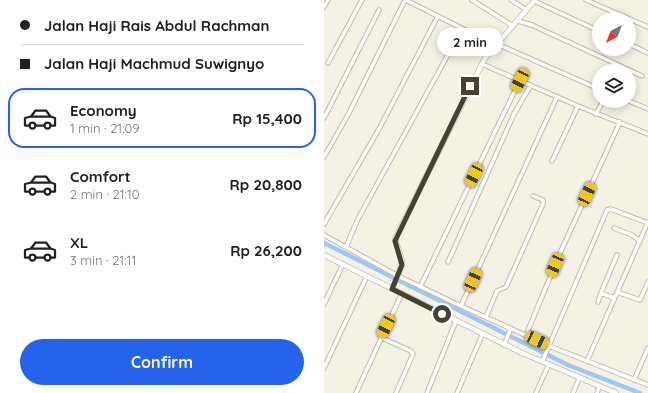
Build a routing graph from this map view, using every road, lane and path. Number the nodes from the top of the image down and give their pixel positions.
1 (328, 0) edge
2 (362, 0) edge
3 (406, 0) edge
4 (472, 0) edge
5 (511, 0) edge
6 (586, 0) edge
7 (534, 1) edge
8 (324, 7) edge
9 (379, 10) dead end
10 (526, 10) junction
11 (438, 16) junction
12 (518, 20) junction
13 (513, 26) junction
14 (648, 27) edge
15 (592, 28) edge
16 (462, 29) junction
17 (496, 44) junction
18 (636, 47) edge
19 (648, 53) edge
20 (328, 63) dead end
21 (482, 64) junction
22 (642, 76) dead end
23 (520, 80) junction
24 (531, 85) junction
25 (592, 86) edge
26 (557, 97) junction
27 (636, 104) edge
28 (578, 106) junction
29 (599, 108) edge
30 (648, 109) edge
31 (596, 114) junction
32 (324, 118) edge
33 (620, 122) junction
34 (648, 134) edge
35 (324, 157) edge
36 (552, 161) dead end
37 (533, 196) dead end
38 (648, 223) edge
39 (324, 224) edge
40 (614, 228) dead end
41 (324, 235) edge
42 (640, 241) junction
43 (346, 247) junction
44 (324, 255) edge
45 (617, 255) dead end
46 (448, 262) dead end
47 (342, 264) junction
48 (367, 276) junction
49 (398, 277) junction
50 (648, 282) edge
51 (421, 285) junction
52 (392, 287) junction
53 (617, 292) junction
54 (402, 293) junction
55 (601, 293) junction
56 (614, 298) junction
57 (598, 302) dead end
58 (324, 304) edge
59 (462, 306) junction
60 (486, 317) junction
61 (456, 321) junction
62 (511, 329) junction
63 (483, 333) junction
64 (526, 335) junction
65 (380, 337) junction
66 (504, 344) junction
67 (548, 348) junction
68 (648, 348) edge
69 (543, 361) junction
70 (587, 361) junction
71 (548, 366) junction
72 (324, 368) edge
73 (579, 379) junction
74 (634, 380) junction
75 (648, 385) edge
76 (599, 386) junction
77 (356, 393) edge
78 (396, 393) edge
79 (427, 393) edge
80 (456, 393) edge
81 (536, 393) edge
82 (573, 393) edge
83 (597, 393) edge
84 (616, 393) edge

1 - 8 street
2 - 20 street
3 - 11 street
3 - 35 street
4 - 13 street
5 - 10 street
6 - 14 street
7 - 10 street
7 - 15 street
9 - 32 street
10 - 12 street
11 - 16 street
11 - 39 street
12 - 13 street
12 - 22 street
13 - 17 street
16 - 17 street
16 - 43 street
17 - 21 street
17 - 25 street
18 - 19 street
21 - 23 street
21 - 49 street
23 - 24 street
23 - 51 street
24 - 26 street
24 - 46 street
26 - 28 street
26 - 59 street
27 - 30 street
28 - 31 street
28 - 36 street
29 - 31 street
31 - 33 street
33 - 34 street
33 - 64 street
37 - 60 street
38 - 42 street
38 - 67 street
40 - 42 street
41 - 43 street
42 - 53 street
43 - 49 street
44 - 47 street
45 - 55 street
47 - 48 street
47 - 58 street
48 - 52 street
48 - 72 street
49 - 51 street
49 - 52 street
50 - 53 street
51 - 59 street
52 - 54 street
53 - 56 street
54 - 61 street
54 - 65 street
55 - 56 street
55 - 57 street
56 - 70 street
59 - 60 street
60 - 62 street
61 - 63 street
61 - 79 street
62 - 64 street
62 - 66 street
63 - 66 street
63 - 80 street
64 - 67 street
65 - 77 street
65 - 78 street
66 - 69 street
67 - 69 street
67 - 70 street
68 - 74 street
69 - 71 street
70 - 74 street
71 - 73 street
71 - 81 street
73 - 76 street
73 - 82 street
74 - 75 street
76 - 83 street
76 - 84 street

